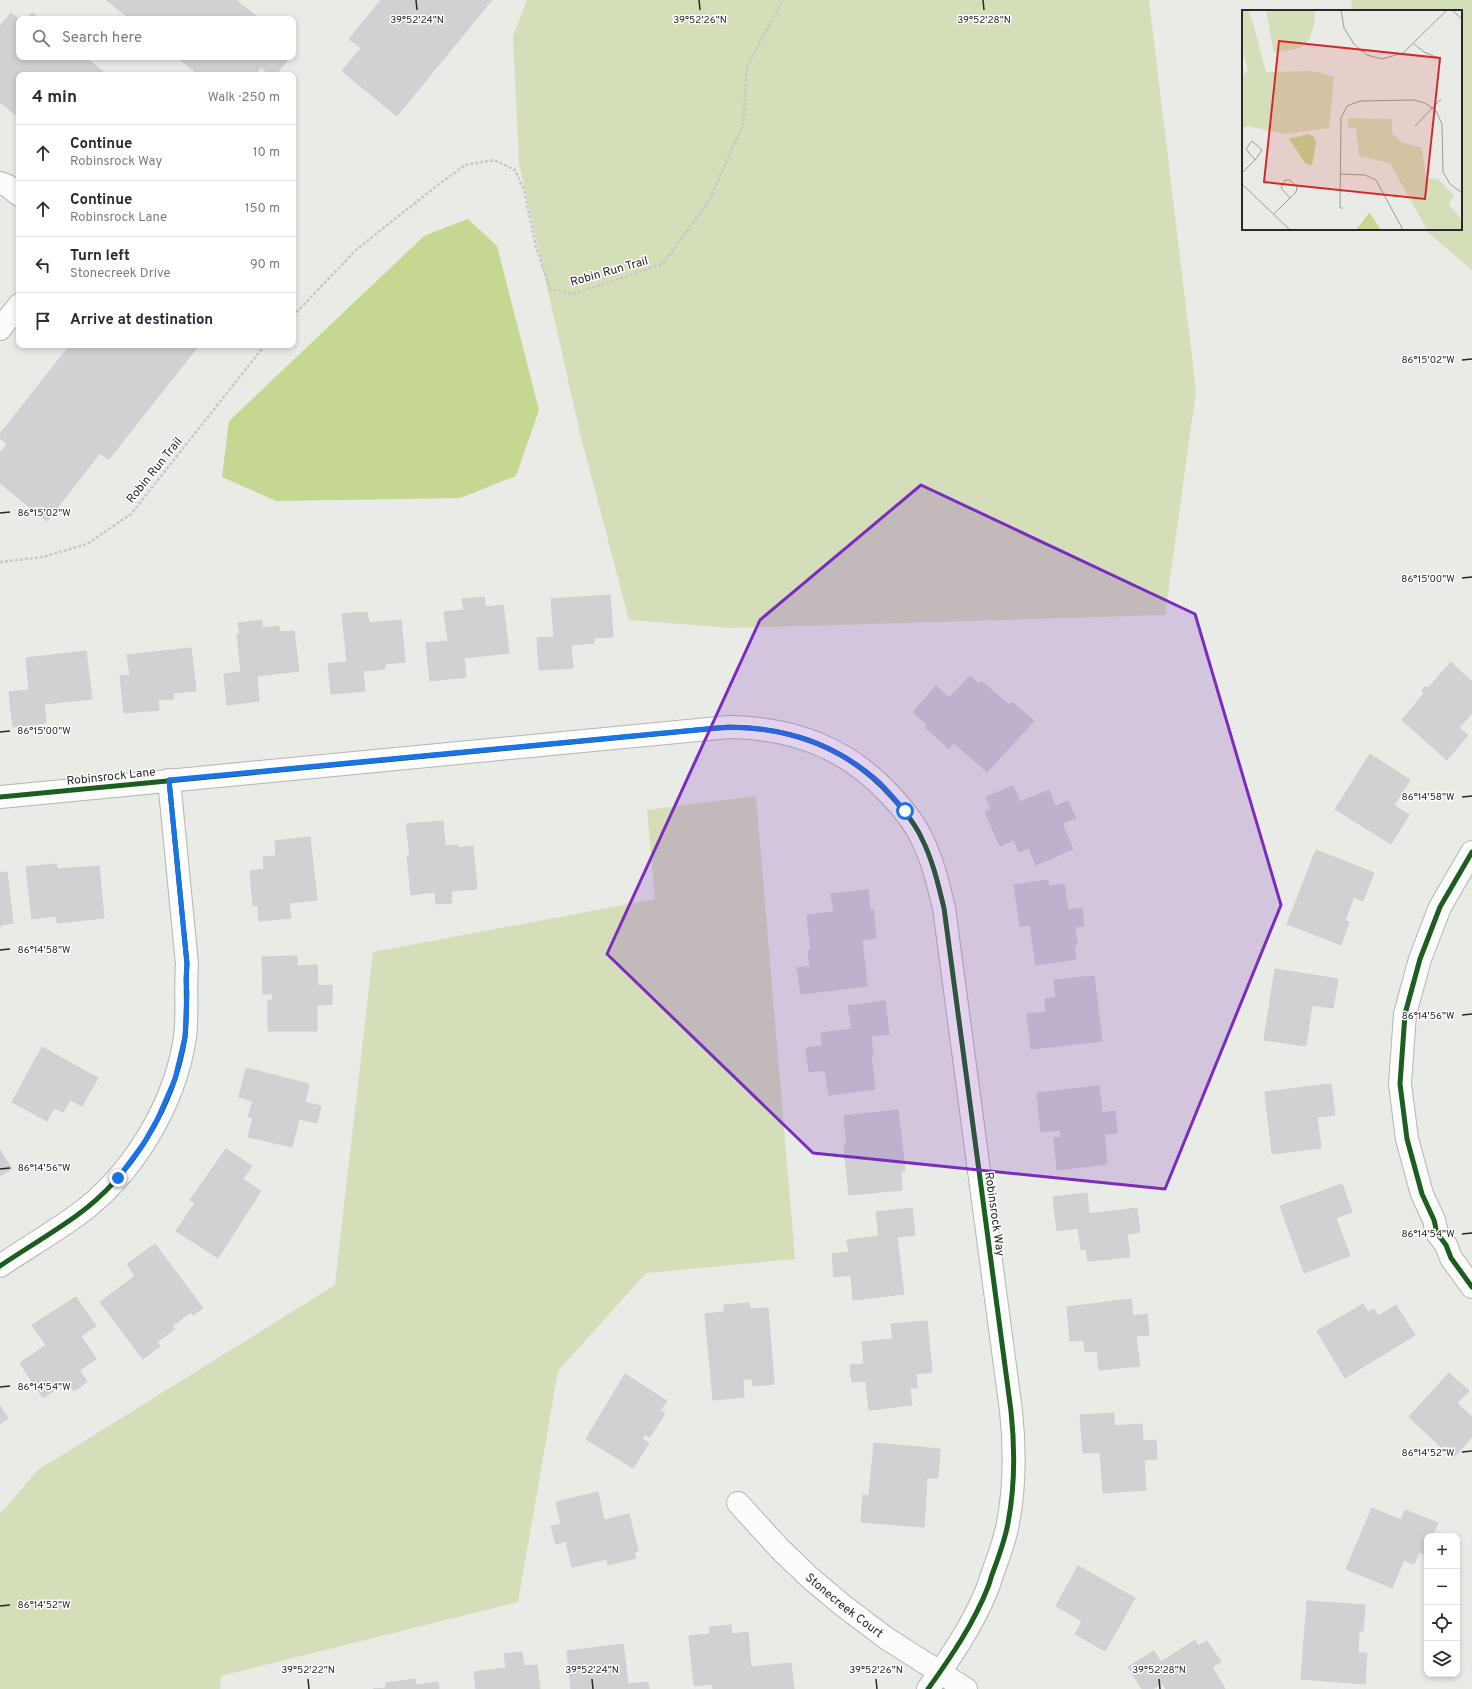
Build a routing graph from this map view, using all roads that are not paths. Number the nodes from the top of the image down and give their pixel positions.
1 (0, 183) edge
2 (16, 193) edge
3 (16, 309) edge
4 (0, 328) edge
5 (862, 768) joint
6 (169, 780) junction
7 (0, 797) edge
8 (1472, 852) edge
9 (0, 1266) edge
10 (1472, 1287) edge
11 (738, 1503) dead end
12 (934, 1681) edge
13 (966, 1689) edge

1 - 2 street
3 - 4 street
5 - 6 street, Robinsrock Lane
5 - 12 street, Robinsrock Way
6 - 7 street, Robinsrock Lane
6 - 9 street
8 - 10 street
11 - 12 street, Stonecreek Court
12 - 13 street, Stonecreek Court

